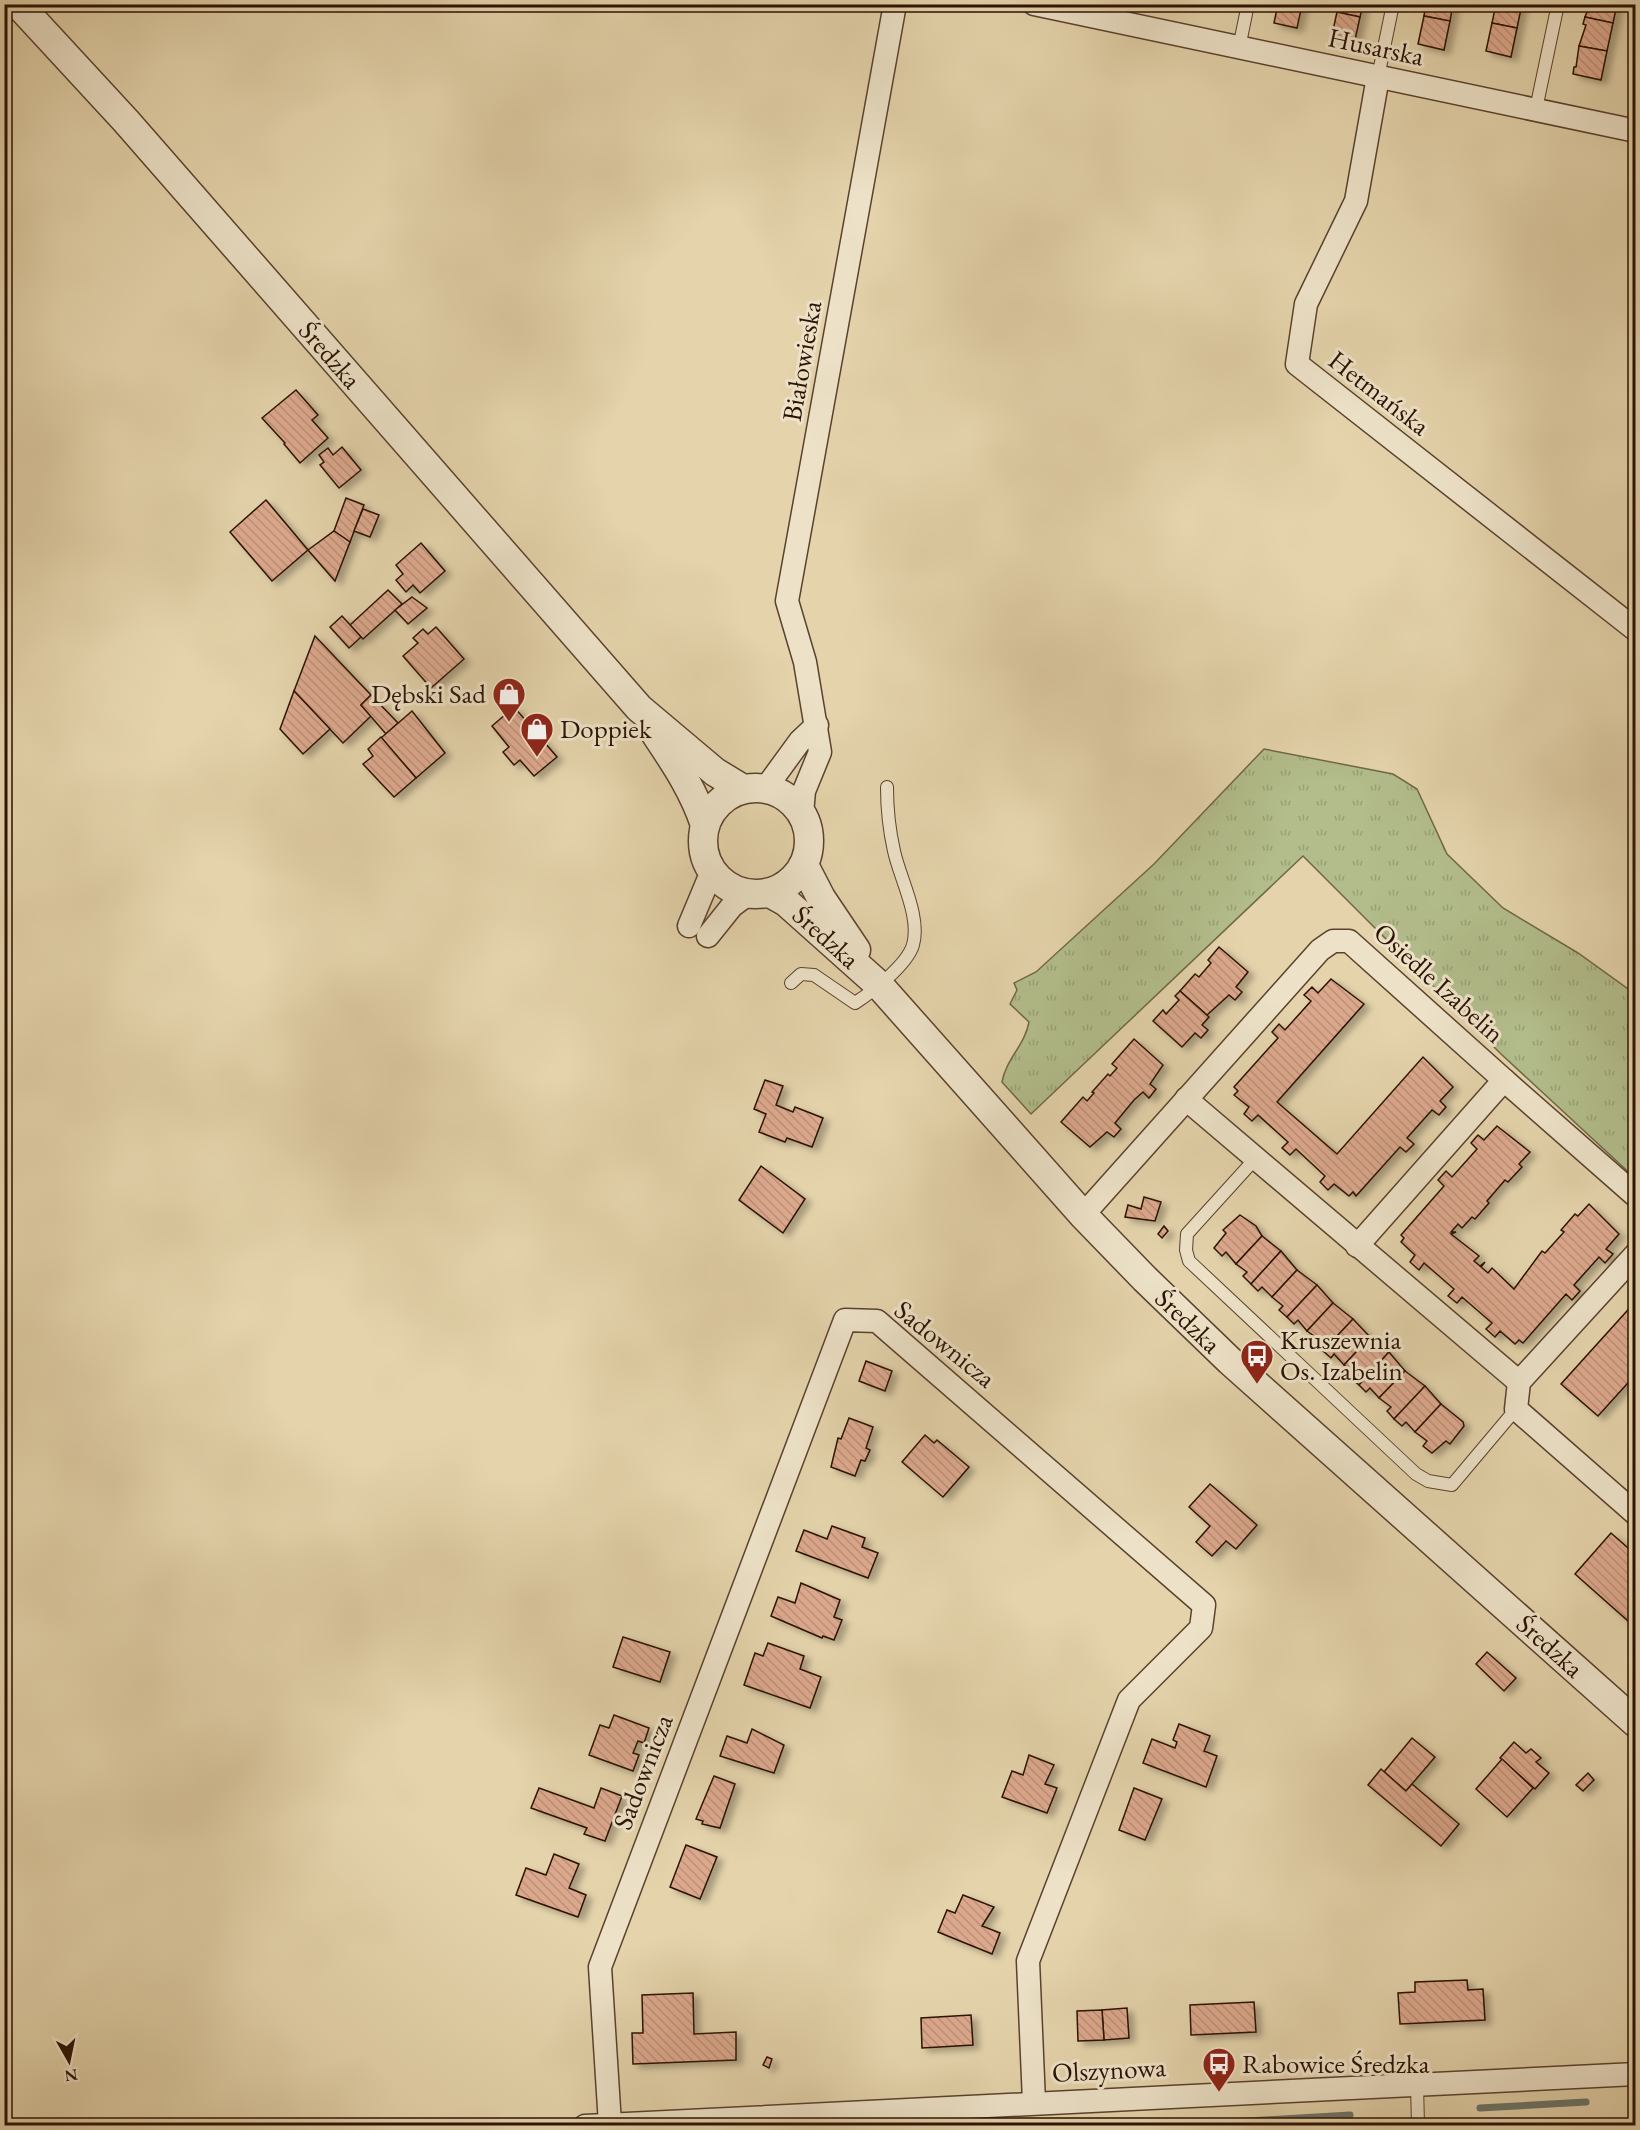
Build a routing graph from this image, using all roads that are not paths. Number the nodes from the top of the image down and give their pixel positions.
1 (18, 4) edge
2 (895, 4) edge
3 (1034, 4) edge
4 (1248, 4) edge
5 (1394, 4) edge
6 (1558, 4) edge
7 (1089, 10) edge
8 (1239, 48) junction
9 (1378, 77) junction
10 (1536, 109) junction
11 (1635, 131) edge
12 (1635, 630) edge
13 (639, 708) junction
14 (818, 725) junction
15 (887, 787) dead end
16 (754, 789) junction
17 (802, 813) junction
18 (705, 825) junction
19 (804, 865) junction
20 (712, 872) junction
21 (759, 894) junction
22 (791, 983) dead end
23 (879, 984) junction
24 (1504, 1080) junction
25 (1186, 1100) junction
26 (1255, 1158) junction
27 (1635, 1196) edge
28 (1083, 1215) junction
29 (1357, 1246) junction
30 (1635, 1254) edge
31 (1519, 1382) junction
32 (1516, 1409) junction
33 (1635, 1514) edge
34 (1635, 1723) edge
35 (1635, 2074) edge
36 (1417, 2084) junction
37 (1034, 2102) junction
38 (610, 2124) edge
39 (585, 2126) edge
40 (1418, 2126) edge

1 - 13 street, Średzka
2 - 14 street, Białowieska
3 - 7 street, Husarska
4 - 8 lane
5 - 9 lane
6 - 10 lane
7 - 8 street, Husarska
8 - 9 street, Husarska
9 - 10 street, Husarska
9 - 12 street, Hetmańska
10 - 11 street, Husarska
13 - 16 street, Średzka
13 - 18 street, Średzka
14 - 16 street
14 - 17 street, Białowieska
15 - 23 lane
16 - 17 street
16 - 18 street
17 - 19 street
18 - 20 street
19 - 21 street
19 - 23 street, Średzka
20 - 21 street
20 - 21 street
21 - 23 street, Średzka
22 - 23 lane
23 - 28 street, Średzka
24 - 25 street, Osiedle Izabelin
24 - 27 street, Osiedle Izabelin
24 - 29 street, Osiedle Izabelin
25 - 26 street
25 - 28 street, Osiedle Izabelin
26 - 29 street
26 - 32 lane
28 - 34 street, Średzka
29 - 31 street
30 - 31 street
31 - 32 street
32 - 33 street
35 - 36 street, Olszynowa
36 - 37 street, Olszynowa
36 - 40 lane
37 - 38 street, Olszynowa
37 - 38 street, Sadownicza
38 - 39 street, Olszynowa

